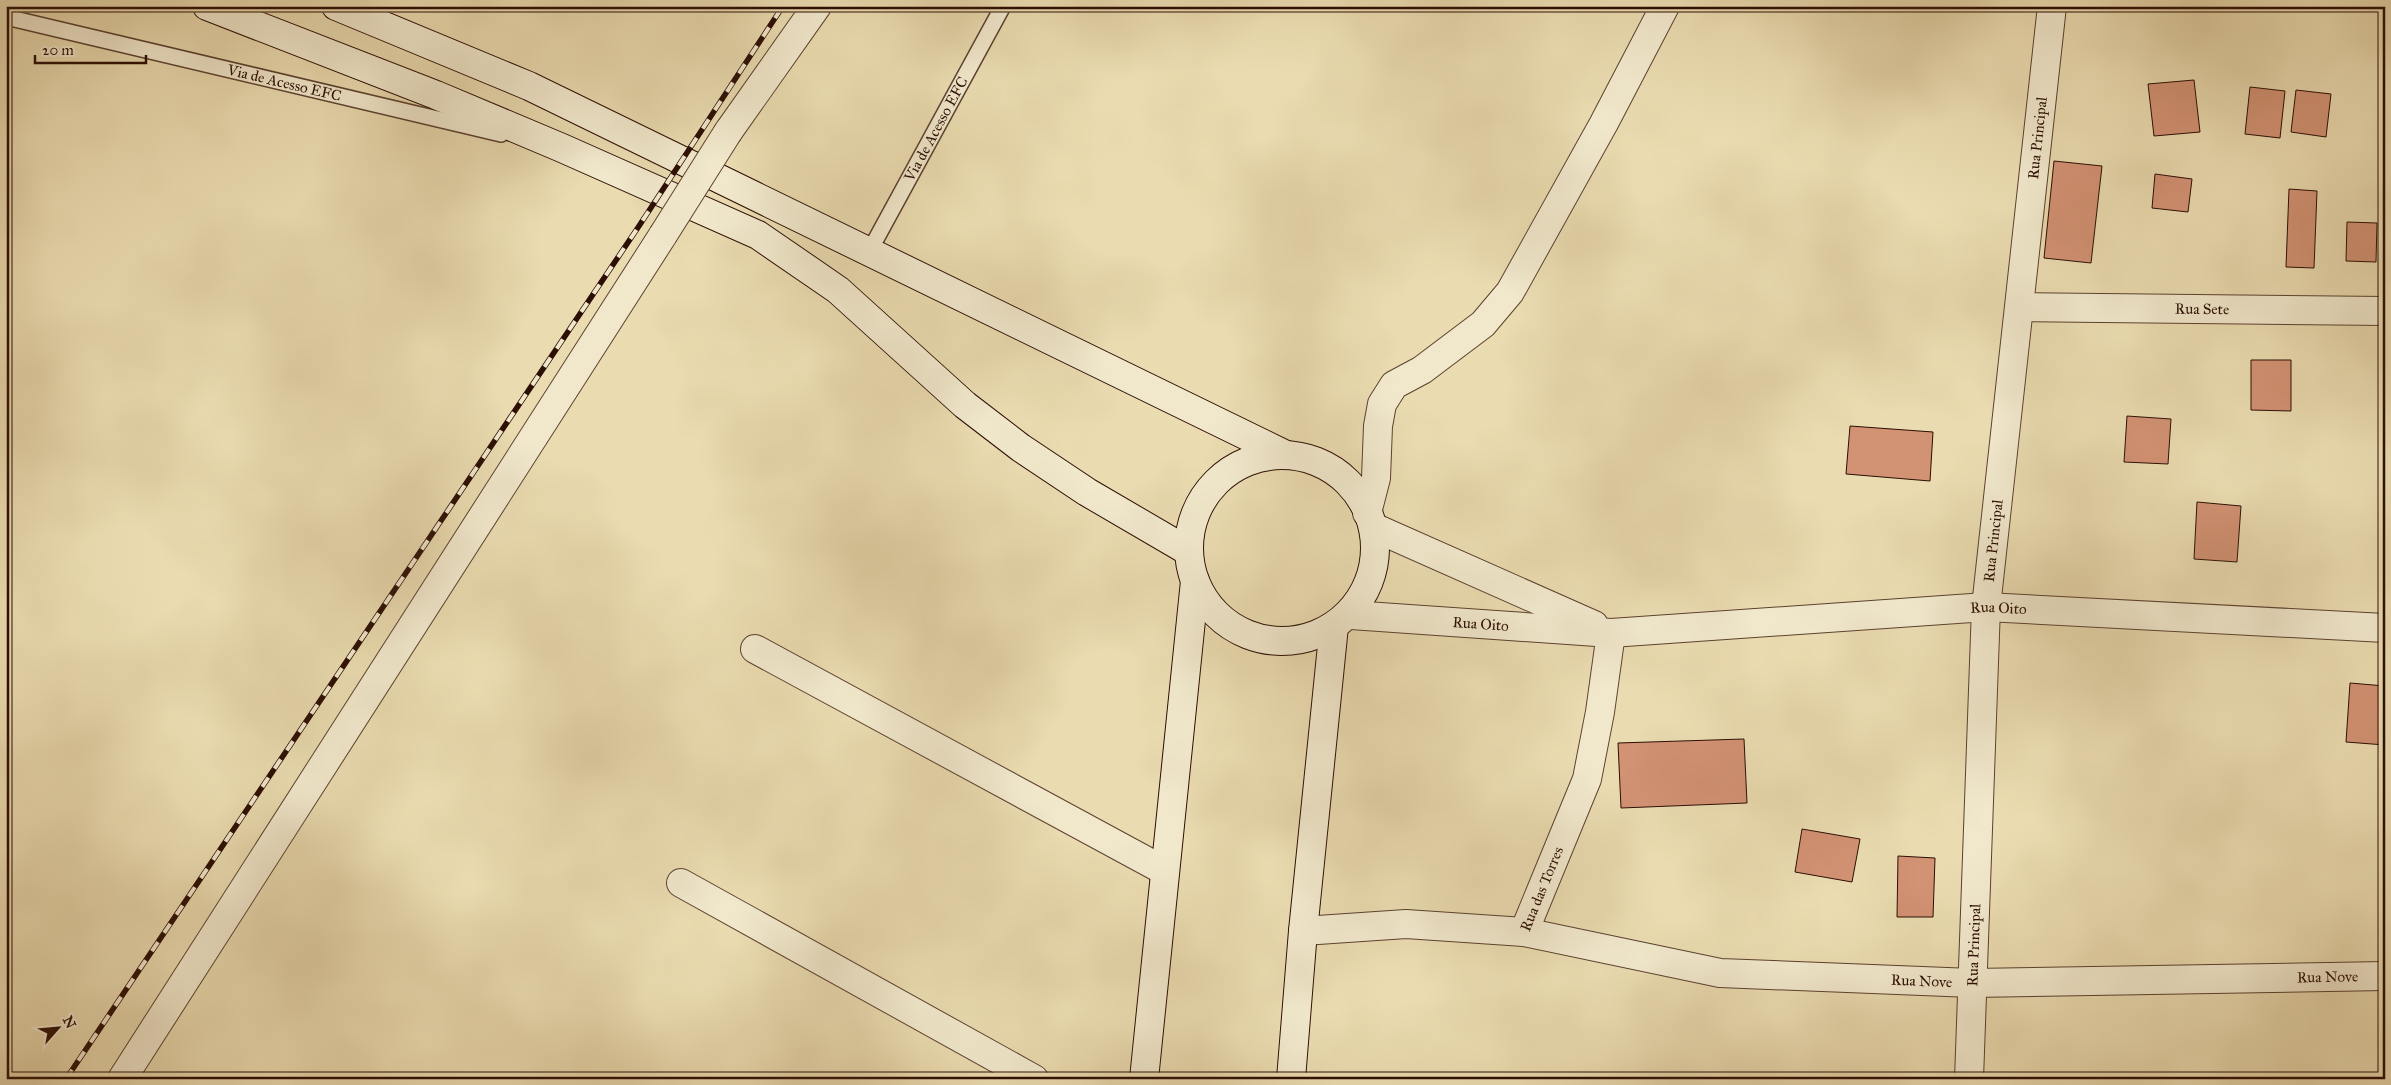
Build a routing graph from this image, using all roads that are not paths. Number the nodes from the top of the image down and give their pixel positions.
1 (207, 6) edge
2 (336, 6) edge
3 (817, 6) edge
4 (1003, 6) edge
5 (1665, 6) edge
6 (2052, 6) edge
7 (6, 18) edge
8 (562, 148) junction
9 (870, 252) junction
10 (2020, 307) junction
11 (2385, 311) edge
12 (1284, 454) junction
13 (1370, 520) junction
14 (1188, 552) junction
15 (1195, 581) junction
16 (1986, 606) junction
17 (1343, 620) junction
18 (2385, 628) edge
19 (1611, 633) junction
20 (755, 649) dead end
21 (1165, 871) junction
22 (681, 883) dead end
23 (1303, 931) junction
24 (1524, 932) junction
25 (2385, 976) edge
26 (1972, 983) junction
27 (122, 1079) edge
28 (1034, 1079) edge
29 (1144, 1079) edge
30 (1291, 1079) edge
31 (1969, 1079) edge

1 - 8 street
2 - 9 street
3 - 27 street, bridge
4 - 9 lane, Via de Acesso EFC
5 - 13 street
6 - 10 street, Rua Principal
7 - 8 lane, Via de Acesso EFC
8 - 14 street
9 - 12 street
10 - 11 street, Rua Sete
10 - 16 street, Rua Principal
12 - 13 street
12 - 14 street
13 - 17 street
13 - 19 street, Rua Oito
14 - 15 street
15 - 17 street
15 - 21 street
16 - 18 street, Rua Oito
16 - 19 street, Rua Oito
16 - 26 street, Rua Principal
17 - 19 street, Rua Oito
17 - 23 street
19 - 24 street, Rua das Torres
20 - 21 street
21 - 29 street
22 - 28 street
23 - 24 street, Rua das Torres
23 - 30 street
24 - 26 street, Rua Nove
25 - 26 street, Rua Nove
26 - 31 street, Rua Principal

